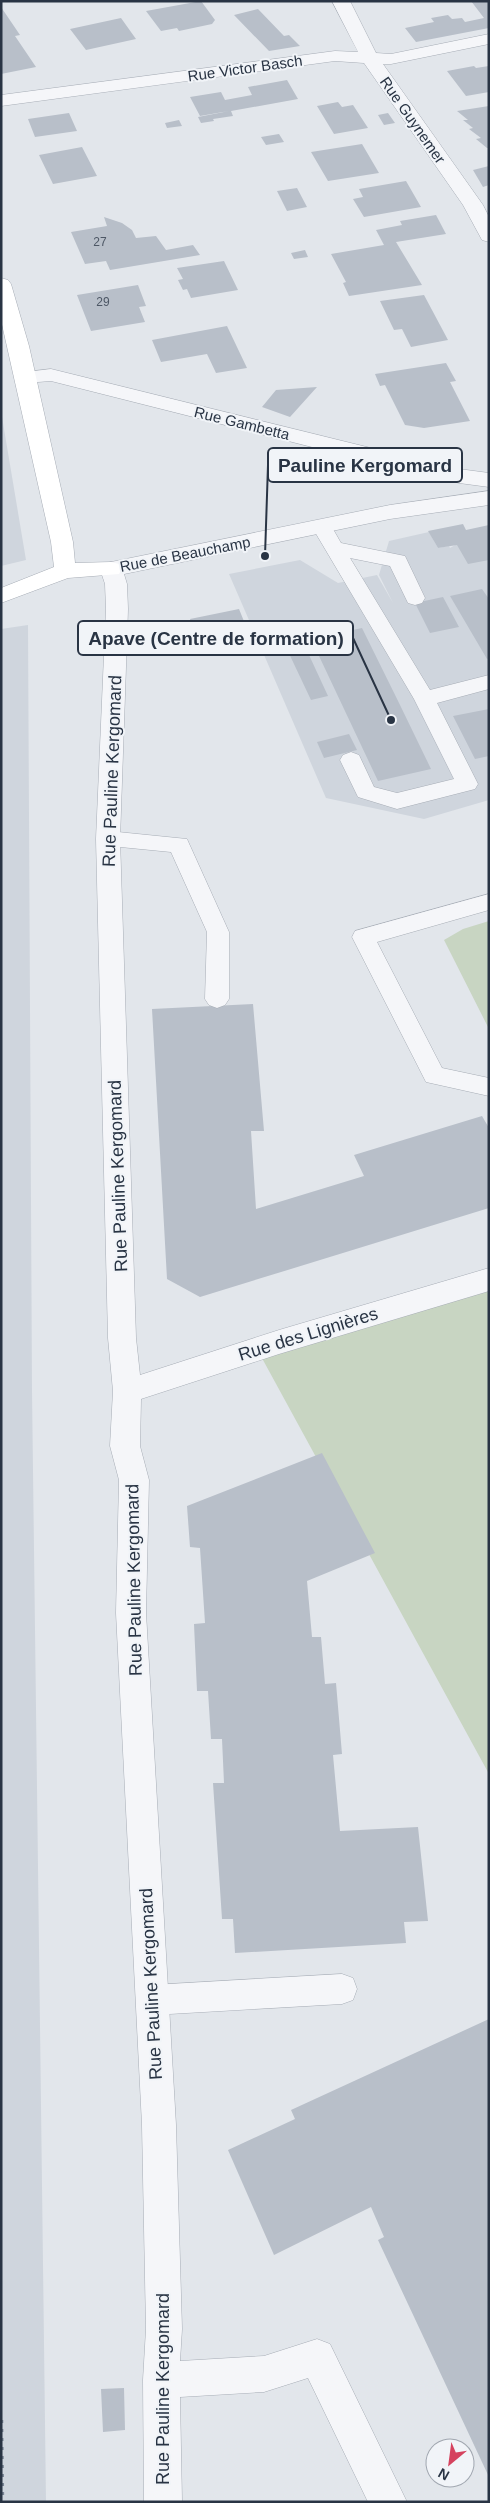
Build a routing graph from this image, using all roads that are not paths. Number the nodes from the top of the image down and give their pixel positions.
1 (341, 1) edge
2 (489, 39) edge
3 (370, 58) junction
4 (1, 100) edge
5 (489, 236) edge
6 (1, 284) edge
7 (26, 376) junction
8 (383, 458) junction
9 (489, 480) edge
10 (489, 498) edge
11 (390, 512) junction
12 (322, 527) junction
13 (335, 548) junction
14 (111, 569) junction
15 (65, 571) junction
16 (1, 596) edge
17 (415, 598) dead end
18 (489, 682) edge
19 (425, 699) junction
20 (351, 760) dead end
21 (108, 839) junction
22 (489, 902) edge
23 (217, 999) dead end
24 (489, 1087) edge
25 (489, 1279) edge
26 (127, 1392) junction
27 (342, 1989) dead end
28 (152, 2000) junction
29 (162, 2380) junction
30 (163, 2502) edge
31 (388, 2502) edge

1 - 3 street, Rue Guynemer
2 - 3 street, Rue Victor Basch
3 - 4 street, Rue Victor Basch
3 - 5 street, Rue Guynemer
6 - 7 street
7 - 8 street, Rue Gambetta
7 - 15 street
8 - 9 street, Rue Gambetta
8 - 11 street
10 - 11 street, Rue de Beauchamp
11 - 12 street, Rue de Beauchamp
12 - 13 lane
12 - 14 street, Rue de Beauchamp
13 - 17 lane
13 - 19 lane
14 - 15 street, Rue de Beauchamp
14 - 21 street, Rue Pauline Kergomard
15 - 16 street, Rue de Beauchamp
18 - 19 lane
19 - 20 lane
21 - 23 lane
21 - 26 street, Rue Pauline Kergomard
22 - 24 lane
25 - 26 street, Rue des Lignières
26 - 28 street, Rue Pauline Kergomard
27 - 28 lane
28 - 29 street, Rue Pauline Kergomard
29 - 30 street, Rue Pauline Kergomard
29 - 31 street

